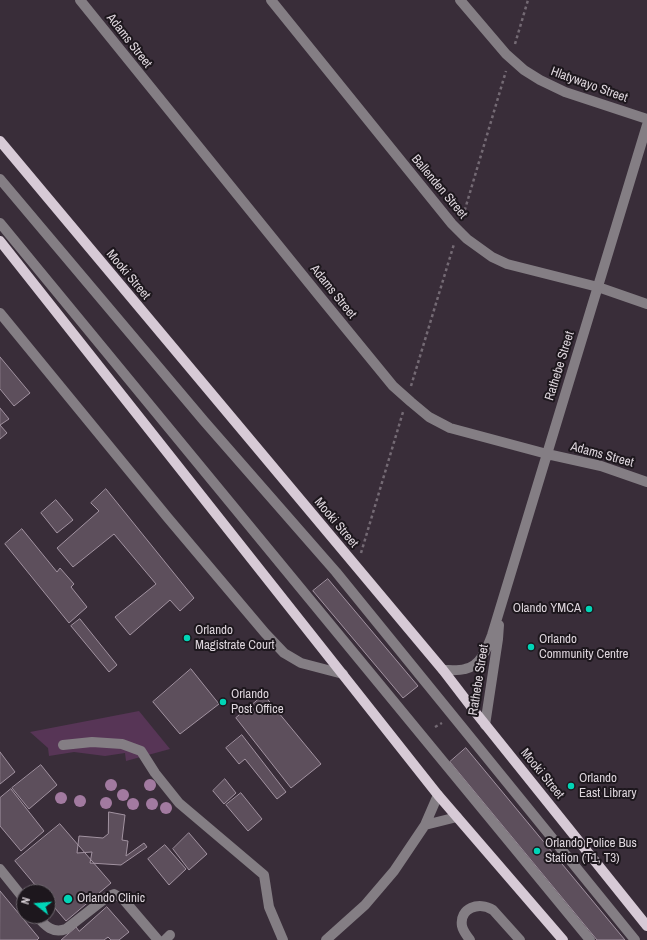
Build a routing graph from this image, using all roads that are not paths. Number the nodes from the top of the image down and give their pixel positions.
1 (80, 0) edge
2 (271, 0) edge
3 (460, 0) edge
4 (647, 119) edge
5 (647, 125) edge
6 (0, 141) edge
7 (0, 179) edge
8 (0, 223) edge
9 (0, 241) edge
10 (598, 287) junction
11 (647, 304) edge
12 (0, 313) edge
13 (547, 454) junction
14 (647, 482) edge
15 (499, 615) junction
16 (443, 670) junction
17 (343, 674) junction
18 (485, 725) junction
19 (63, 744) dead end
20 (438, 795) junction
21 (457, 817) junction
22 (425, 825) junction
23 (0, 869) edge
24 (16, 889) edge
25 (43, 924) edge
26 (647, 926) edge
27 (158, 940) edge
28 (283, 940) edge
29 (326, 940) edge
30 (470, 940) edge
31 (520, 940) edge
32 (563, 940) edge
33 (590, 940) edge
34 (634, 940) edge

1 - 13 street, Adams Street
2 - 10 street, Ballenden Street
3 - 4 street, Hlatywayo Street
5 - 10 street, Rathebe Street
6 - 16 main road, Mooki Street
7 - 34 street
8 - 33 street
9 - 17 main road
10 - 11 street, Ballenden Street
10 - 13 street, Rathebe Street
12 - 17 street
13 - 14 street, Adams Street
13 - 15 street, Rathebe Street
15 - 16 street, Rathebe Street
15 - 18 street, Rathebe Street
16 - 18 main road, Mooki Street
17 - 20 main road
18 - 26 main road, Mooki Street
19 - 28 street
20 - 21 main road
20 - 22 street
21 - 22 street
21 - 32 main road
22 - 29 street
23 - 24 street
25 - 27 street
30 - 31 street

